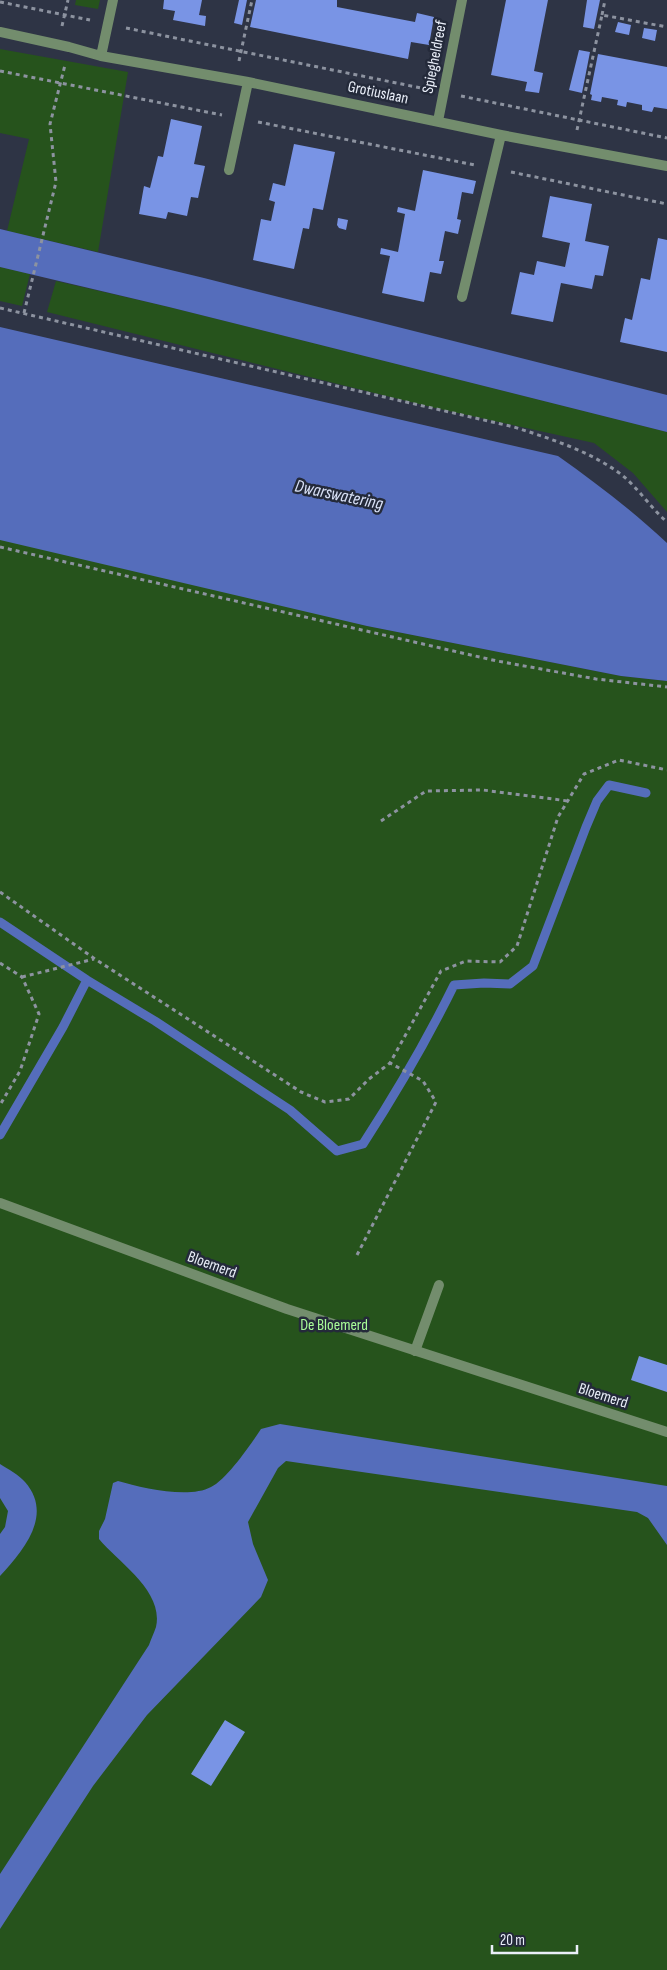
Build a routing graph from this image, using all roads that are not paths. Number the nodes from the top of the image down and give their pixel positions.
1 (112, 0) edge
2 (462, 0) edge
3 (0, 32) edge
4 (101, 56) junction
5 (248, 82) junction
6 (438, 121) junction
7 (502, 134) junction
8 (667, 166) edge
9 (229, 170) dead end
10 (462, 297) dead end
11 (0, 1204) edge
12 (439, 1285) dead end
13 (415, 1351) junction
14 (667, 1432) edge

1 - 4 street
2 - 6 street, Spiegheldreef
3 - 4 street, Grotiuslaan
4 - 5 street, Grotiuslaan
5 - 6 street, Grotiuslaan
5 - 9 street
6 - 7 street, Grotiuslaan
7 - 8 street, Grotiuslaan
7 - 10 street
11 - 13 street, Bloemerd
12 - 13 street
13 - 14 street, Bloemerd

